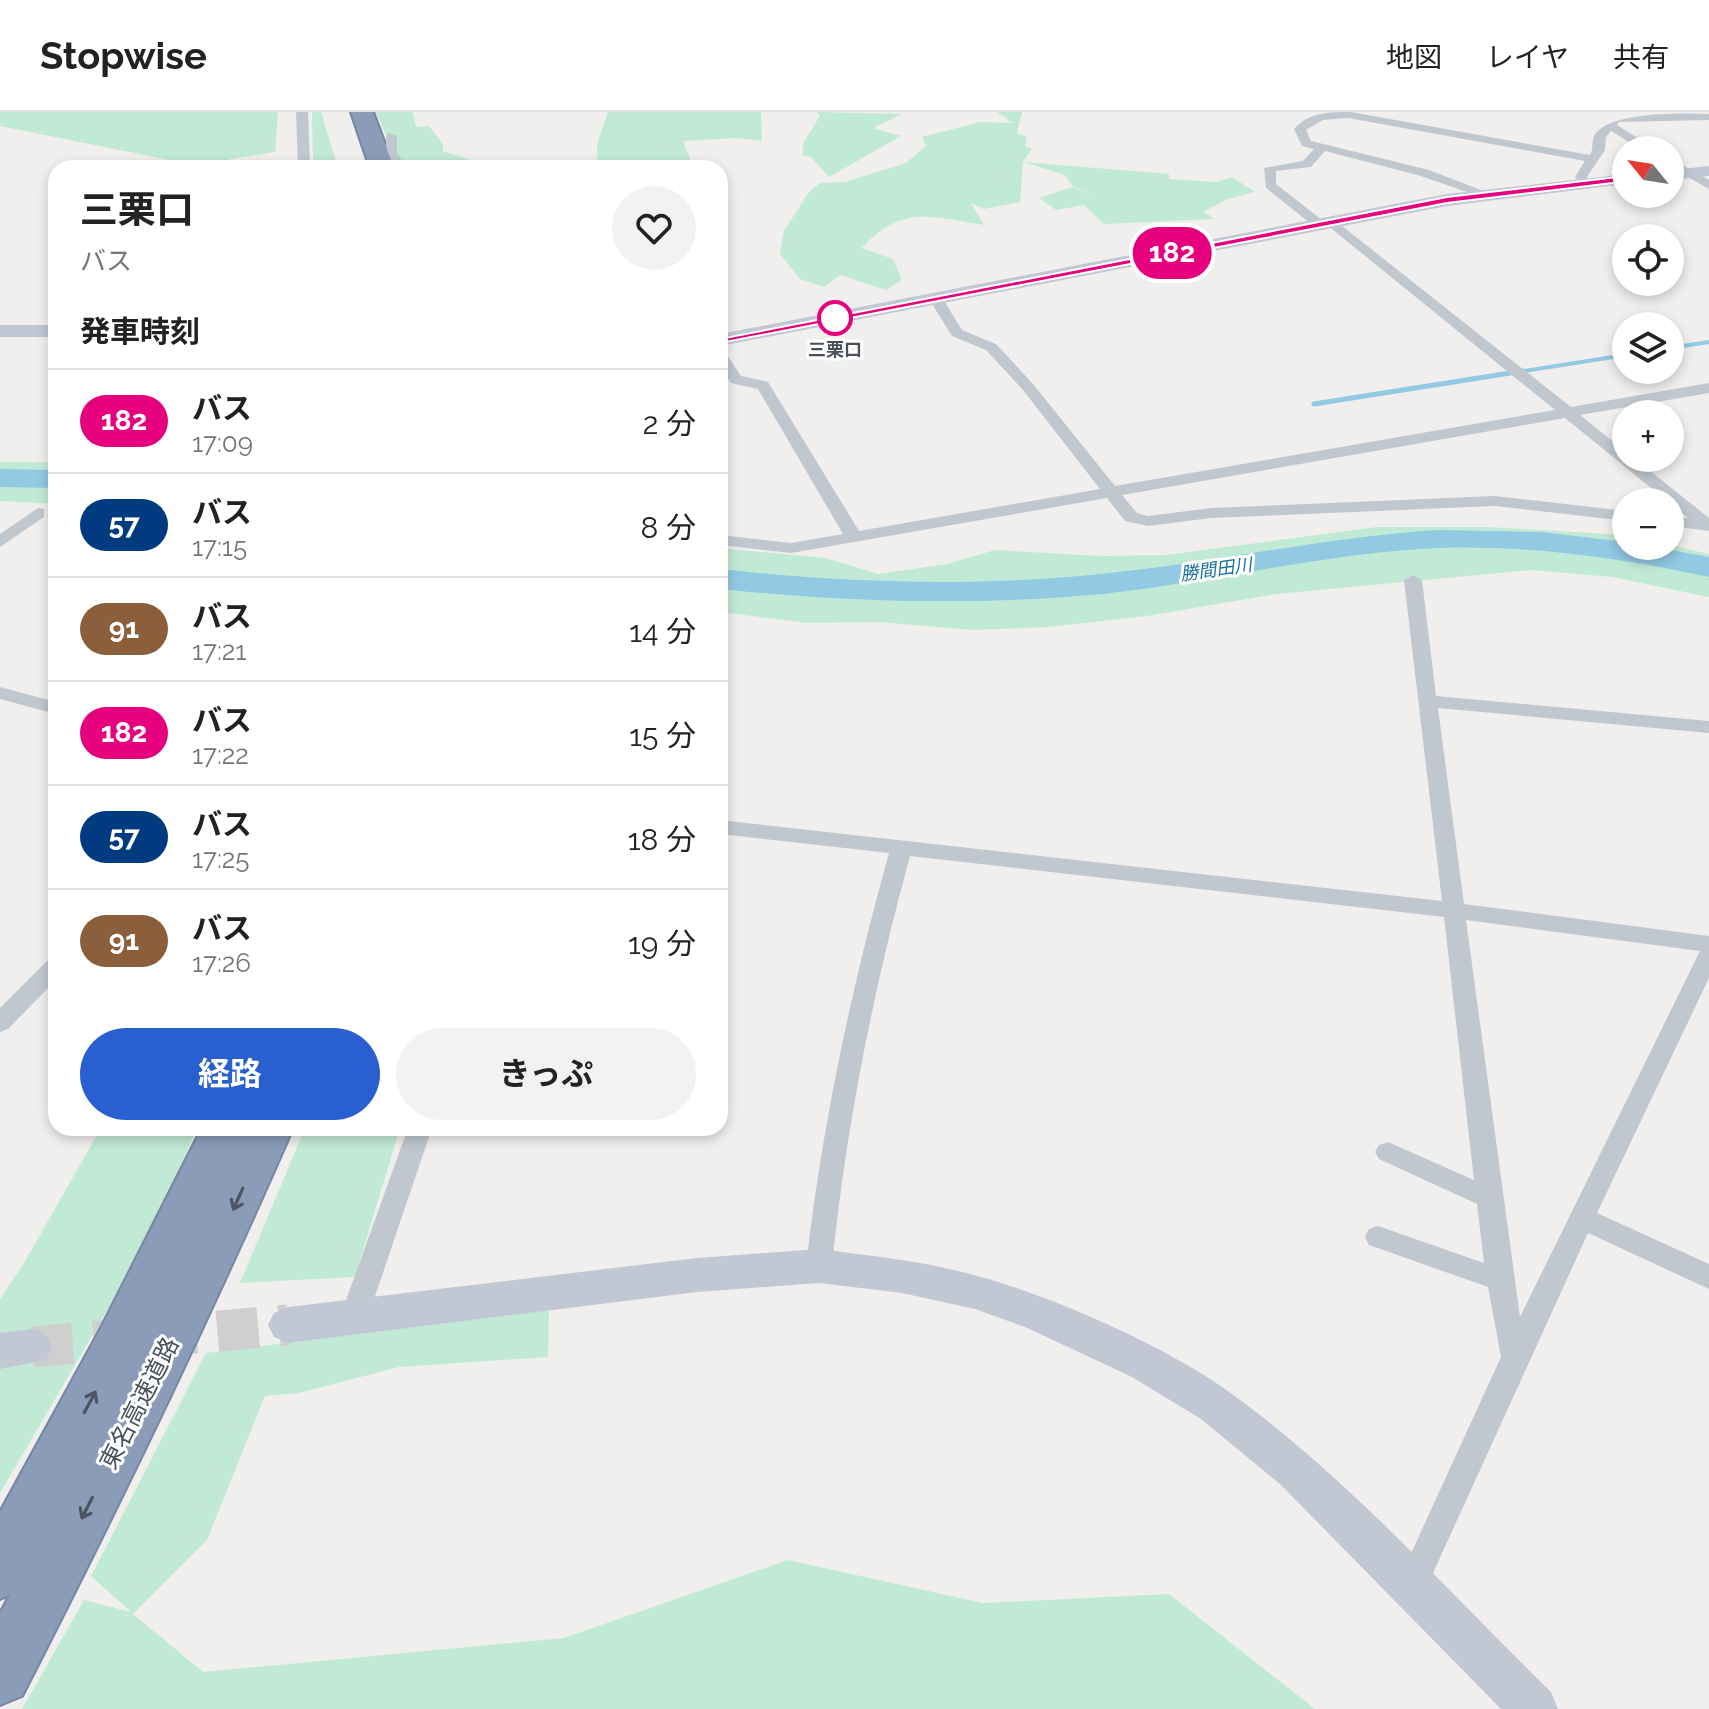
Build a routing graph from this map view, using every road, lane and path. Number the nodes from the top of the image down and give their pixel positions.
1 (302, 112) edge
2 (339, 112) edge
3 (362, 112) edge
4 (1709, 117) edge
5 (1610, 126) junction
6 (391, 136) dead end
7 (1627, 136) edge
8 (1321, 148) junction
9 (1593, 159) junction
10 (304, 160) edge
11 (355, 160) edge
12 (379, 160) edge
13 (396, 160) edge
14 (1709, 171) edge
15 (1684, 174) edge
16 (1684, 176) edge
17 (1612, 180) edge
18 (1585, 183) junction
19 (1709, 185) edge
20 (1485, 194) junction
21 (1326, 223) junction
22 (936, 299) junction
23 (0, 331) edge
24 (48, 331) edge
25 (728, 338) edge
26 (728, 368) edge
27 (1709, 388) edge
28 (1570, 412) junction
29 (1111, 492) junction
30 (38, 513) dead end
31 (1612, 514) edge
32 (1684, 523) edge
33 (1708, 526) edge
34 (854, 537) junction
35 (728, 541) edge
36 (0, 542) edge
37 (1413, 580) dead end
38 (0, 693) edge
39 (1426, 701) junction
40 (48, 706) edge
41 (1709, 727) edge
42 (728, 828) edge
43 (901, 848) junction
44 (1453, 910) junction
45 (1709, 944) edge
46 (1709, 954) edge
47 (48, 974) edge
48 (0, 1023) edge
49 (222, 1136) edge
50 (265, 1136) edge
51 (417, 1136) edge
52 (1388, 1152) dead end
53 (1486, 1197) junction
54 (1584, 1219) junction
55 (1378, 1237) dead end
56 (819, 1266) junction
57 (1709, 1277) edge
58 (1498, 1279) junction
59 (354, 1317) junction
60 (288, 1325) tunnel mouth
61 (1515, 1357) junction
62 (0, 1570) edge
63 (1412, 1584) junction
64 (0, 1674) edge
65 (1534, 1709) edge

1 - 10 street
2 - 11 highway
3 - 12 highway
4 - 5 street
5 - 7 street
5 - 9 street
6 - 13 street
8 - 9 street
8 - 20 street
8 - 21 street
9 - 18 street
14 - 15 main road
16 - 19 street
17 - 18 main road
18 - 20 main road
20 - 21 main road
21 - 22 main road
21 - 28 street
22 - 25 main road
22 - 29 street
23 - 24 main road
26 - 34 street
27 - 28 street
28 - 29 street
28 - 33 street
29 - 31 street
29 - 34 street
30 - 36 street
32 - 33 street
34 - 35 street
37 - 39 street
38 - 40 street
39 - 41 street
39 - 44 street
42 - 43 street
43 - 44 street
43 - 56 street
44 - 45 street
44 - 53 street
46 - 54 street
47 - 48 street
62 -> 49 highway, 東名高速道路
50 -> 64 highway, 東名高速道路
51 - 59 street
52 - 53 street
53 - 58 street
54 - 57 street
54 - 61 street
55 - 58 street
56 - 59 main road
56 - 63 main road
58 - 61 street
59 - 60 main road
61 - 63 street
63 - 65 main road

